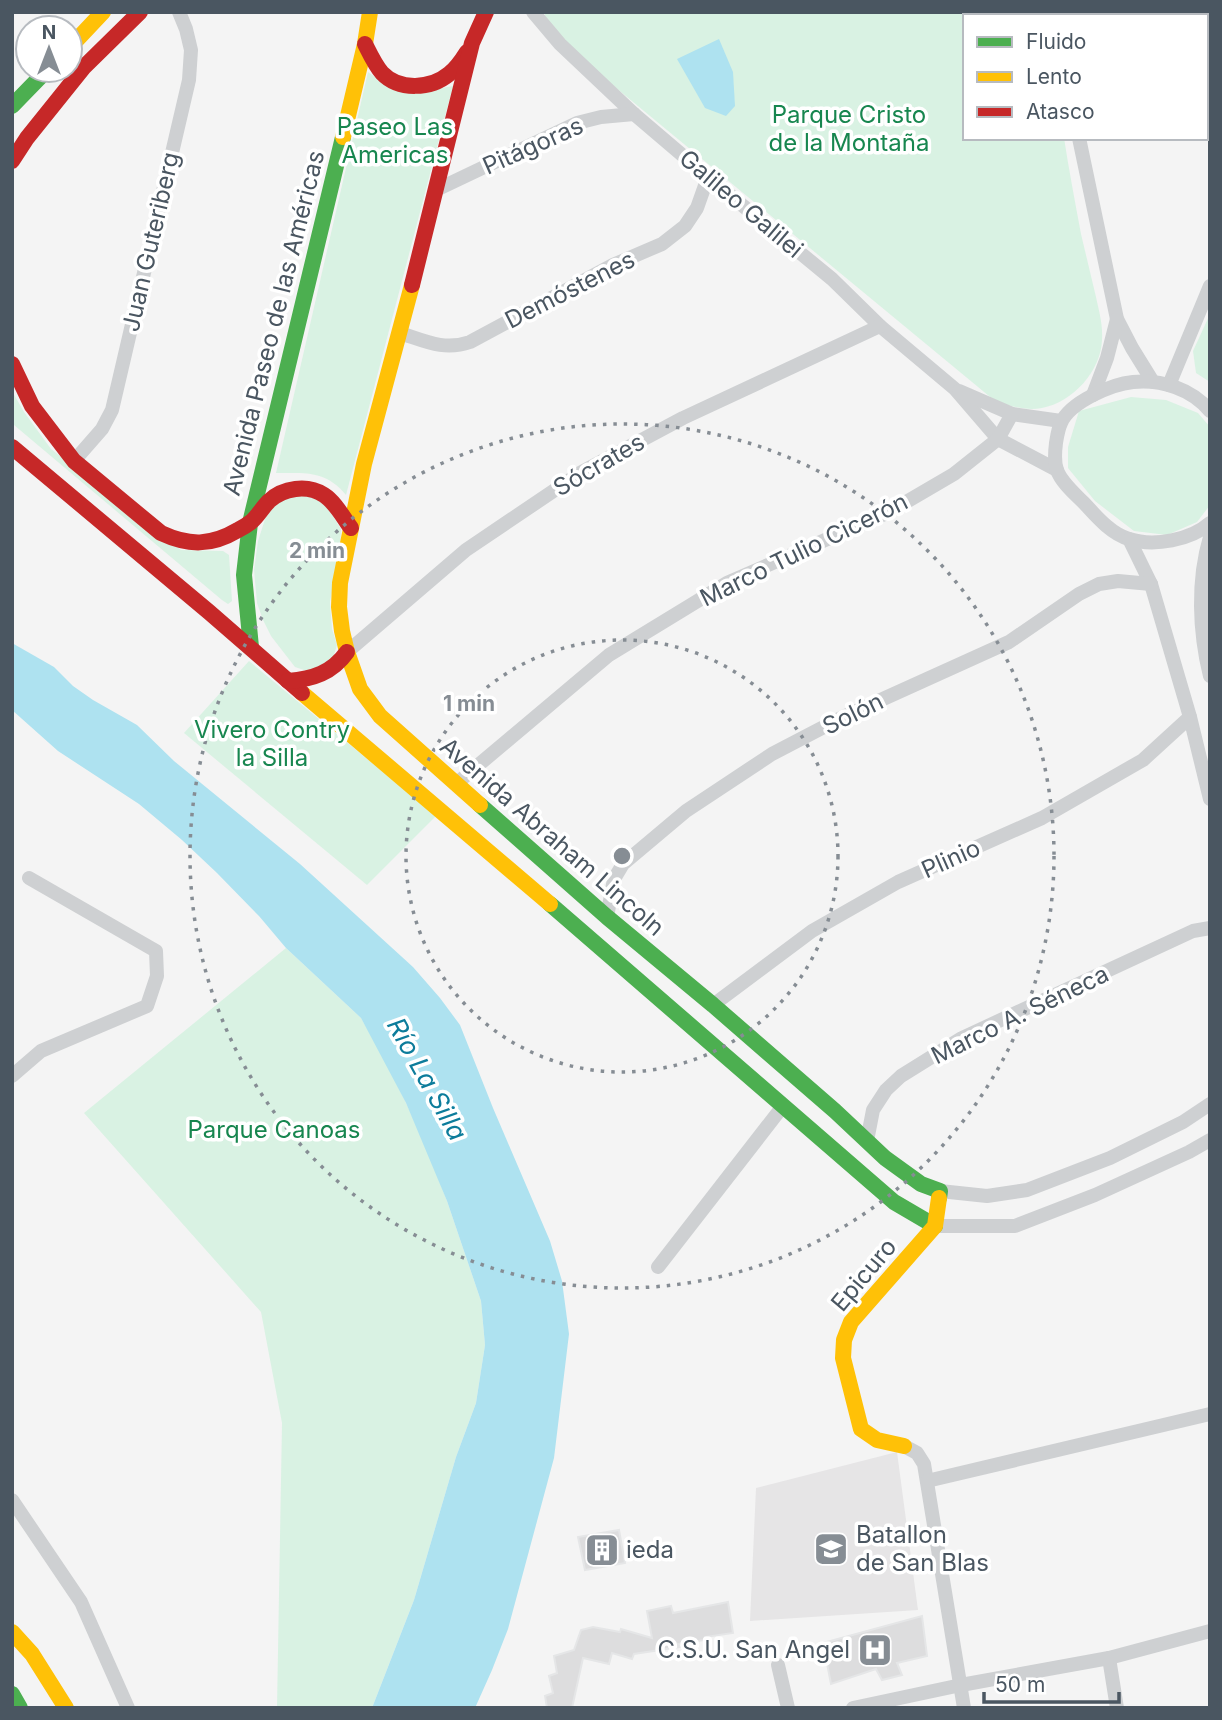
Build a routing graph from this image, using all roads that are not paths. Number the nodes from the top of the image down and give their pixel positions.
1 (103, 12) edge
2 (140, 12) edge
3 (179, 12) edge
4 (486, 12) edge
5 (533, 12) edge
6 (368, 14) edge
7 (84, 32) edge
8 (472, 43) junction
9 (365, 44) junction
10 (33, 84) edge
11 (12, 106) edge
12 (634, 114) junction
13 (1079, 140) edge
14 (12, 161) edge
15 (708, 177) junction
16 (436, 190) junction
17 (1210, 286) edge
18 (1117, 319) junction
19 (880, 326) junction
20 (400, 333) junction
21 (12, 364) edge
22 (1153, 382) junction
23 (1169, 385) junction
24 (955, 389) junction
25 (1093, 395) junction
26 (1210, 411) edge
27 (1012, 414) junction
28 (1061, 421) junction
29 (998, 439) junction
30 (12, 447) edge
31 (74, 461) junction
32 (1057, 470) junction
33 (250, 523) junction
34 (1210, 523) edge
35 (351, 528) junction
36 (1210, 537) edge
37 (1129, 540) junction
38 (1151, 584) junction
39 (251, 647) junction
40 (347, 652) junction
41 (1207, 656) edge
42 (1210, 676) edge
43 (288, 681) junction
44 (1190, 717) junction
45 (457, 783) junction
46 (1210, 799) edge
47 (29, 877) dead end
48 (607, 917) junction
49 (1210, 928) edge
50 (713, 1005) junction
51 (12, 1076) edge
52 (1210, 1104) edge
53 (783, 1106) junction
54 (1210, 1140) edge
55 (867, 1141) junction
56 (940, 1191) junction
57 (935, 1226) junction
58 (658, 1267) dead end
59 (1210, 1414) edge
60 (904, 1446) joint
61 (928, 1481) junction
62 (12, 1500) edge
63 (1210, 1631) edge
64 (12, 1632) edge
65 (1108, 1658) junction
66 (778, 1665) dead end
67 (961, 1685) junction
68 (12, 1694) edge
69 (20, 1708) edge
70 (66, 1708) edge
71 (128, 1708) edge
72 (788, 1708) edge
73 (853, 1708) edge
74 (964, 1708) edge
75 (1117, 1708) edge

1 - 7 main road
2 - 14 main road
3 - 31 street, Juan Guteriberg
4 - 8 main road
5 - 12 street, Galileo Galilei
6 - 9 main road, Avenida Paseo de las Américas
8 - 9 main road
8 - 16 main road
9 - 33 main road, Avenida Paseo de las Américas
10 - 11 main road
12 - 15 street, Galileo Galilei
12 - 16 street, Pitágoras
13 - 18 street
15 - 19 street, Galileo Galilei
15 - 20 street, Demóstenes
16 - 20 main road
17 - 23 street
18 - 22 street
18 - 25 street
19 - 24 street, Galileo Galilei
19 - 40 street, Sócrates
20 - 35 main road
21 - 31 main road
22 - 23 street
22 - 25 street
23 - 26 street
24 - 27 street, Galileo Galilei
24 - 29 street, Galileo Galilei
25 - 28 street
27 - 28 street, Galileo Galilei
27 - 29 street, Marco Tulio Cicerón
28 - 32 street
29 - 32 street, Galileo Galilei
29 - 45 street, Marco Tulio Cicerón
30 - 39 main road
31 - 33 main road
32 - 37 street
33 - 35 main road
33 - 39 main road, Avenida Paseo de las Américas
34 - 37 street
35 - 40 main road, Avenida Abraham Lincoln
36 - 41 street
37 - 38 street
38 - 44 street
38 - 48 street, Solón
39 - 43 main road
40 - 43 main road
40 - 45 main road, Avenida Abraham Lincoln
41 - 42 street
43 - 53 main road
44 - 46 street
44 - 50 street, Plinio
45 - 48 main road, Avenida Abraham Lincoln
47 - 51 street
48 - 50 main road, Avenida Abraham Lincoln
49 - 55 street, Marco A. Séneca
50 - 55 main road, Avenida Abraham Lincoln
52 - 56 street
53 - 57 main road
53 - 58 street
54 - 57 street
55 - 56 main road, Avenida Abraham Lincoln
56 - 57 main road
57 - 60 main road, Epicuro
59 - 61 street
60 - 61 street
61 - 67 street
62 - 71 street
63 - 65 street
64 - 70 main road
65 - 67 street
65 - 75 street
66 - 72 street
67 - 73 street
67 - 74 street
68 - 69 main road

